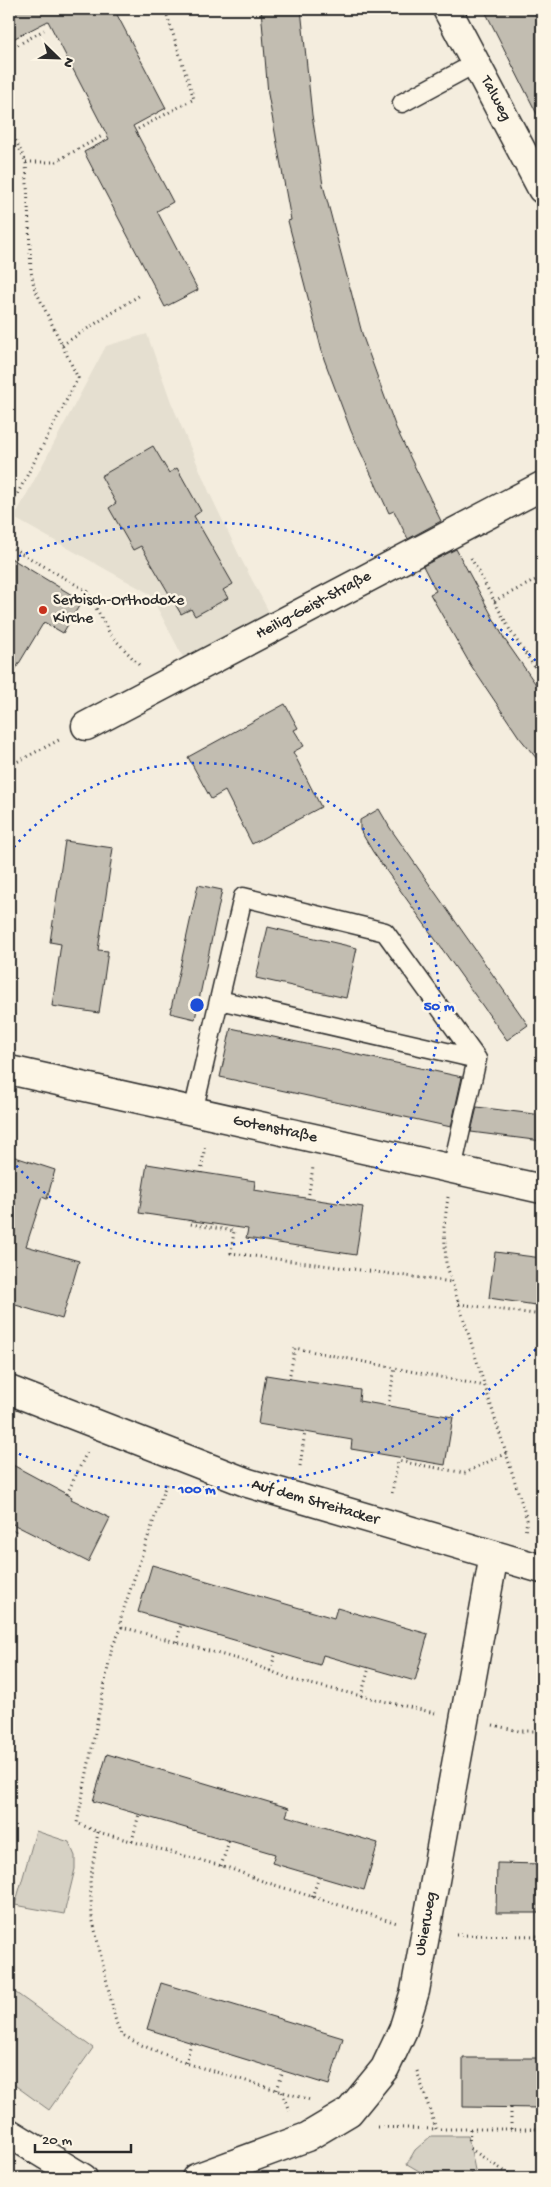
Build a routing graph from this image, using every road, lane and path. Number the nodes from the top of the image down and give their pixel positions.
1 (165, 9) edge
2 (447, 9) edge
3 (44, 30) dead end
4 (9, 50) edge
5 (476, 63) junction
6 (402, 103) dead end
7 (9, 127) edge
8 (138, 129) dead end
9 (102, 136) dead end
10 (26, 162) junction
11 (542, 189) edge
12 (140, 294) dead end
13 (62, 345) junction
14 (542, 486) edge
15 (9, 510) edge
16 (456, 532) junction
17 (9, 546) edge
18 (542, 577) edge
19 (494, 601) junction
20 (542, 678) edge
21 (160, 688) junction
22 (86, 726) joint
23 (9, 766) edge
24 (219, 1000) junction
25 (477, 1058) junction
26 (9, 1070) edge
27 (193, 1112) junction
28 (452, 1169) junction
29 (542, 1189) edge
30 (190, 1220) dead end
31 (452, 1282) junction
32 (459, 1304) junction
33 (542, 1315) edge
34 (395, 1368) junction
35 (289, 1379) dead end
36 (485, 1386) junction
37 (9, 1390) edge
38 (388, 1406) dead end
39 (100, 1426) junction
40 (506, 1453) junction
41 (176, 1455) junction
42 (67, 1494) dead end
43 (386, 1523) junction
44 (17, 1526) dead end
45 (9, 1537) edge
46 (494, 1555) junction
47 (532, 1566) edge
48 (181, 1625) dead end
49 (122, 1627) junction
50 (177, 1642) junction
51 (276, 1652) dead end
52 (369, 1668) dead end
53 (270, 1671) junction
54 (361, 1696) junction
55 (465, 1718) junction
56 (542, 1731) edge
57 (139, 1814) dead end
58 (98, 1832) junction
59 (132, 1841) junction
60 (229, 1841) dead end
61 (221, 1866) junction
62 (318, 1877) dead end
63 (312, 1897) junction
64 (426, 1932) junction
65 (542, 1936) edge
66 (404, 2030) junction
67 (191, 2043) dead end
68 (186, 2063) junction
69 (283, 2071) dead end
70 (277, 2090) junction
71 (512, 2107) dead end
72 (338, 2118) junction
73 (436, 2129) junction
74 (470, 2129) junction
75 (511, 2129) junction
76 (542, 2129) edge
77 (9, 2132) edge
78 (83, 2178) edge
79 (196, 2178) edge
80 (515, 2178) edge

1 - 8 path
2 - 5 street, Talweg
3 - 4 path
5 - 6 lane
5 - 11 street, Talweg
7 - 10 path
9 - 10 path
10 - 13 path
12 - 13 path
13 - 15 path
14 - 16 street, Heilig-Geist-Straße
16 - 19 path
16 - 21 street, Heilig-Geist-Straße
17 - 21 path
18 - 19 path
19 - 20 path
21 - 22 street, Heilig-Geist-Straße
22 - 23 path
24 - 25 lane
24 - 25 lane
24 - 27 lane
25 - 28 lane
26 - 27 street, Gotenstraße
27 - 28 street, Gotenstraße
28 - 29 street, Gotenstraße
28 - 31 path
30 - 31 path
31 - 32 path
32 - 33 path
32 - 36 path
34 - 35 path
34 - 36 path
34 - 38 path
36 - 40 path
37 - 39 street, Auf dem Streitacker
39 - 41 street, Auf dem Streitacker
39 - 42 path
40 - 43 path
40 - 47 path
41 - 43 street, Auf dem Streitacker
41 - 49 path
43 - 46 street, Auf dem Streitacker
44 - 45 path
46 - 47 street, Auf dem Streitacker
46 - 55 street, Ubierweg
48 - 50 path
49 - 50 path
49 - 58 path
50 - 53 path
51 - 53 path
52 - 54 path
53 - 54 path
54 - 55 path
55 - 56 path
55 - 64 street, Ubierweg
57 - 59 path
58 - 59 path
58 - 68 path
59 - 61 path
60 - 61 path
61 - 63 path
62 - 63 path
63 - 64 path
64 - 65 path
64 - 66 street, Ubierweg
66 - 72 street, Ubierweg
66 - 73 path
67 - 68 path
68 - 70 path
69 - 70 path
70 - 72 path
71 - 75 path
72 - 73 path
72 - 79 street, Ubierweg
73 - 74 path
74 - 75 path
74 - 80 path
75 - 76 path
77 - 78 street

